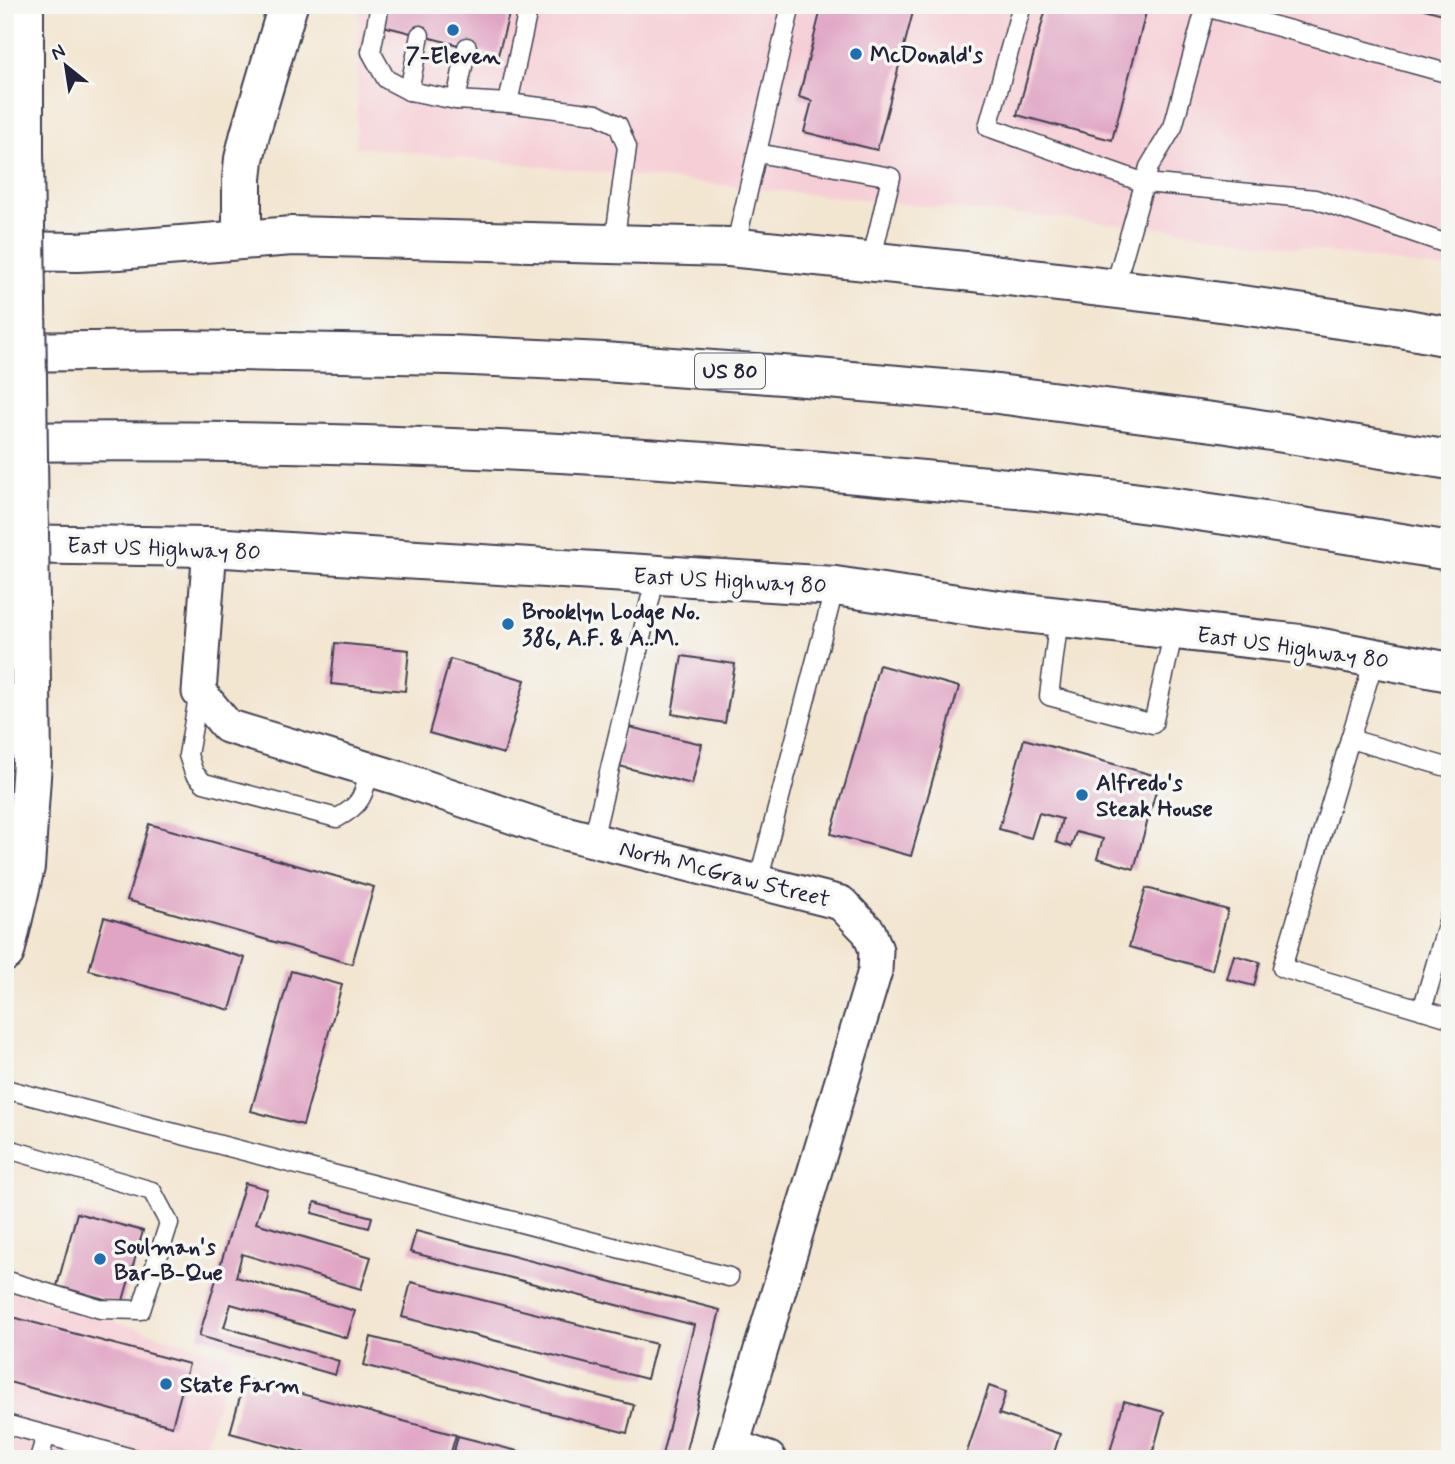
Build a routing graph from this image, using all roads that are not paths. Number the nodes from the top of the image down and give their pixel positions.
1 (24, 5) edge
2 (288, 5) edge
3 (380, 5) edge
4 (529, 5) edge
5 (791, 5) edge
6 (1022, 5) edge
7 (1206, 6) edge
8 (421, 35) dead end
9 (467, 47) dead end
10 (1450, 74) edge
11 (409, 91) junction
12 (456, 100) junction
13 (508, 103) junction
14 (757, 153) junction
15 (1145, 183) junction
16 (242, 239) junction
17 (614, 244) junction
18 (1450, 245) edge
19 (735, 248) junction
20 (5, 251) edge
21 (871, 262) junction
22 (1114, 289) junction
23 (1450, 337) edge
24 (5, 352) edge
25 (5, 442) edge
26 (1450, 460) edge
27 (5, 544) edge
28 (209, 547) junction
29 (1450, 551) edge
30 (656, 575) junction
31 (835, 586) junction
32 (1059, 617) junction
33 (1174, 629) junction
34 (1375, 658) junction
35 (1450, 672) edge
36 (199, 692) junction
37 (1350, 739) junction
38 (1450, 768) edge
39 (369, 769) junction
40 (593, 840) junction
41 (758, 882) junction
42 (1450, 915) edge
43 (5, 953) edge
44 (1422, 1010) junction
45 (1450, 1018) edge
46 (5, 1089) edge
47 (5, 1148) edge
48 (729, 1277) dead end
49 (5, 1280) edge
50 (5, 1424) edge
51 (46, 1435) junction
52 (730, 1452) edge
53 (39, 1459) edge
54 (135, 1459) edge
55 (769, 1459) edge

1 - 43 main road, bridge
2 - 16 main road
3 - 11 lane
4 - 13 lane
5 - 14 lane
6 - 15 lane
7 - 10 lane
7 - 15 lane
8 - 11 lane
9 - 12 lane
11 - 12 lane
12 - 13 lane
13 - 17 lane
14 - 19 lane
14 - 21 lane
15 - 18 lane
15 - 22 lane
16 - 17 main road
16 - 20 main road
17 - 19 main road
19 - 21 main road
21 - 22 main road
22 - 23 main road
24 - 26 main road, US 80
25 - 29 main road
27 - 28 main road, East US Highway 80
28 - 30 main road, East US Highway 80
28 - 36 street
30 - 31 main road, East US Highway 80
30 - 40 lane
31 - 32 main road, East US Highway 80
31 - 41 lane
32 - 33 main road, East US Highway 80
32 - 33 lane
33 - 34 main road, East US Highway 80
34 - 35 main road, East US Highway 80
34 - 37 lane
36 - 39 street, North McGraw Street
36 - 39 lane
37 - 38 lane
37 - 44 lane
39 - 40 street, North McGraw Street
40 - 41 street, North McGraw Street
41 - 52 street, North McGraw Street
42 - 44 lane
44 - 45 lane
46 - 48 lane
47 - 49 lane
50 - 51 lane
51 - 53 lane
51 - 54 lane
52 - 55 street

